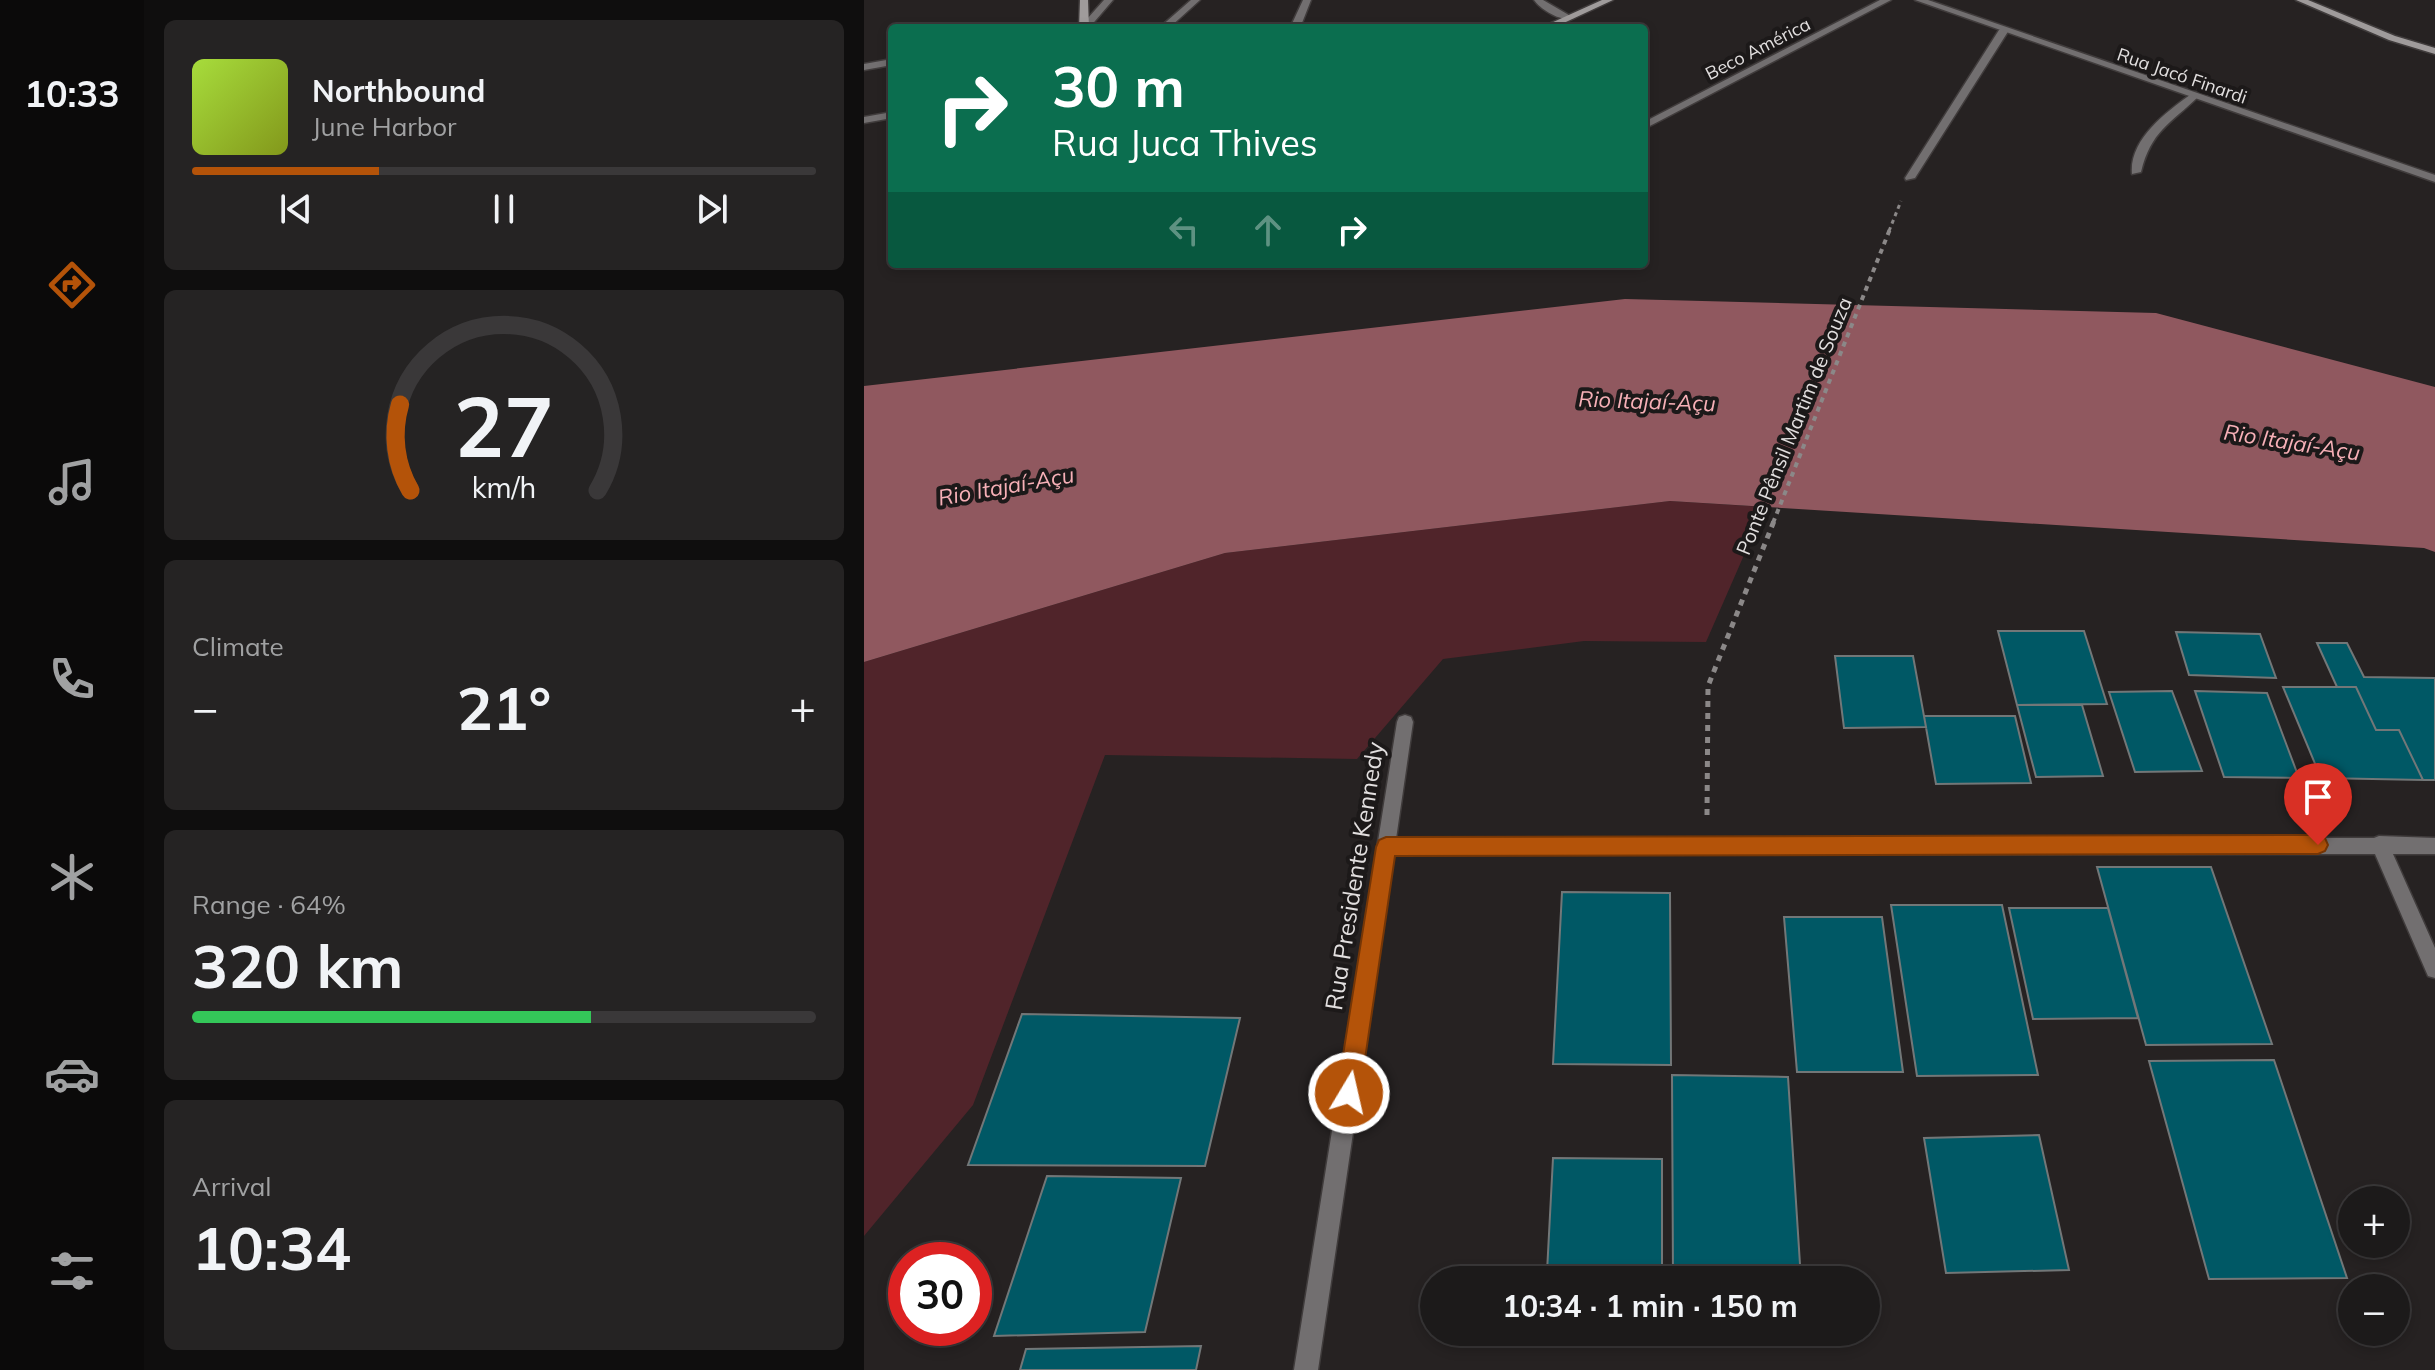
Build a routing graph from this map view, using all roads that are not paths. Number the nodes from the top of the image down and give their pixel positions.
1 (1084, 0) edge
2 (1109, 0) edge
3 (1196, 0) edge
4 (1307, 0) edge
5 (1538, 0) edge
6 (1609, 0) edge
7 (1887, 0) edge
8 (1919, 0) edge
9 (2300, 0) edge
10 (1570, 18) junction
11 (1083, 24) edge
12 (1087, 24) edge
13 (1169, 24) edge
14 (1297, 24) edge
15 (1555, 24) edge
16 (2004, 30) junction
17 (2435, 51) edge
18 (888, 63) edge
19 (864, 67) edge
20 (2193, 97) junction
21 (888, 116) edge
22 (864, 120) edge
23 (1648, 124) edge
24 (2136, 172) dead end
25 (1910, 178) road end
26 (2435, 179) edge
27 (1405, 722) dead end
28 (2379, 844) junction
29 (2435, 846) edge
30 (1386, 847) junction
31 (2435, 969) edge
32 (1306, 1370) edge

1 - 11 street
2 - 12 street
3 - 13 street
4 - 14 street
5 - 10 street
6 - 10 street
7 - 23 street, Beco América
8 - 16 street, Rua Jacó Finardi
9 - 17 street
10 - 15 street
16 - 20 street, Rua Jacó Finardi
16 - 25 street
18 - 19 street
20 - 24 street
20 - 26 street, Rua Jacó Finardi
21 - 22 street
27 - 30 street, Rua Presidente Kennedy
28 - 29 street
28 - 30 street
28 - 31 street
30 - 32 street, Rua Presidente Kennedy

